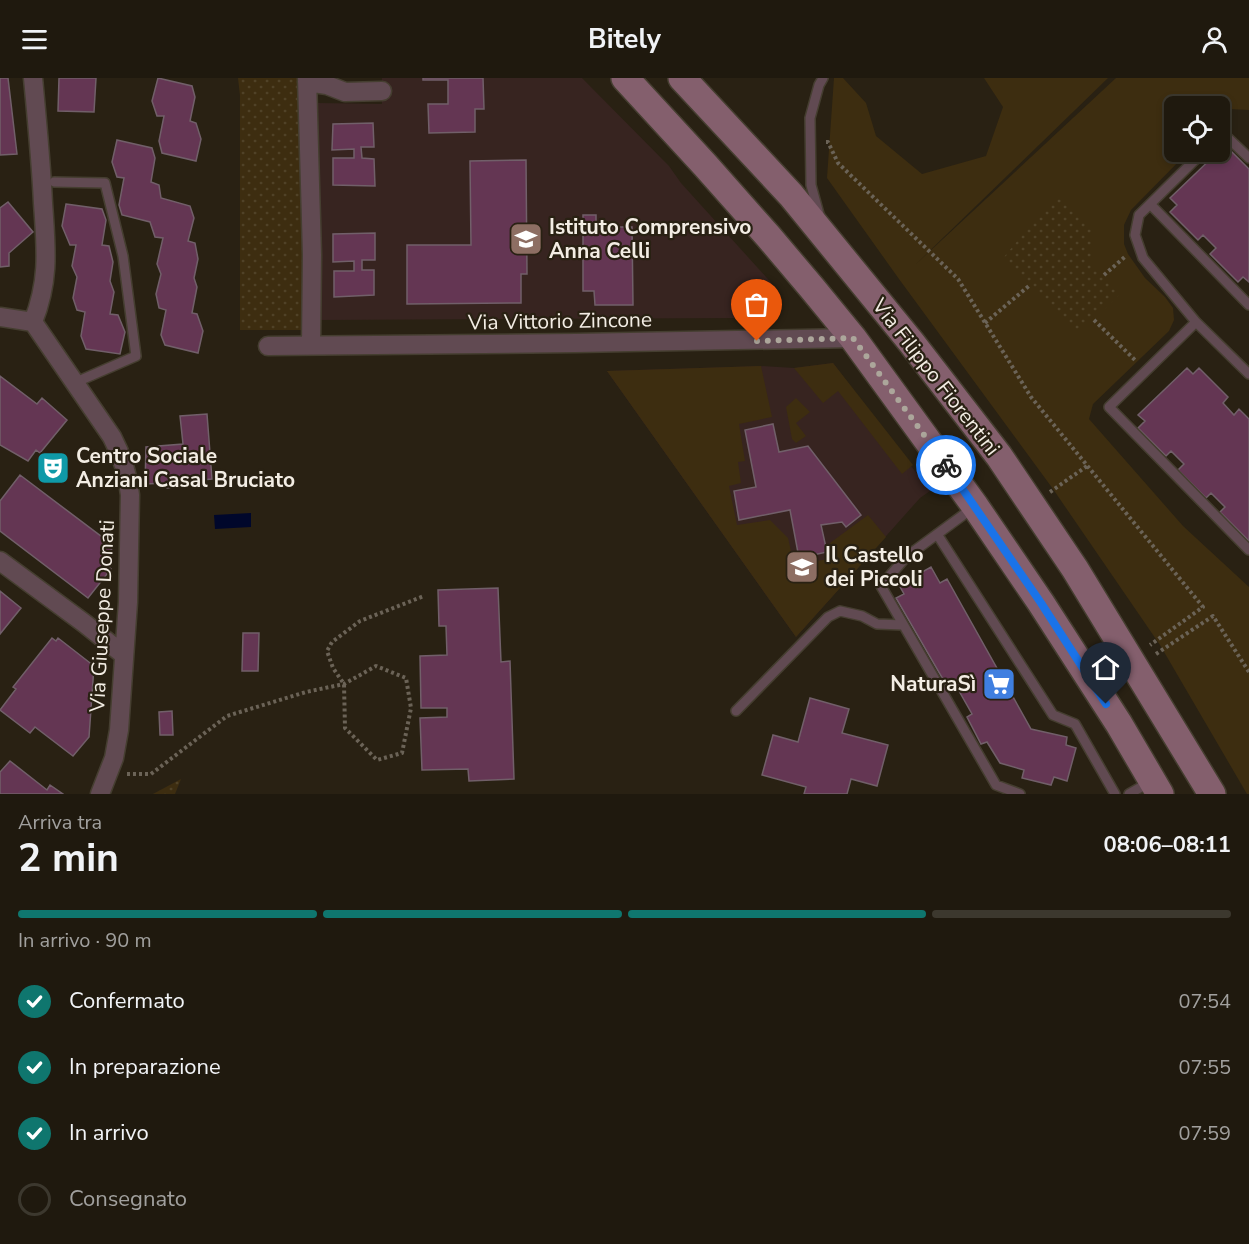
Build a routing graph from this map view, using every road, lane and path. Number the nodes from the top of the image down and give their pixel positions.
1 (33, 78) edge
2 (625, 78) edge
3 (682, 78) edge
4 (823, 78) edge
5 (307, 80) edge
6 (382, 91) dead end
7 (1230, 140) edge
8 (810, 141) junction
9 (1249, 158) edge
10 (1193, 162) edge
11 (54, 182) dead end
12 (1150, 204) junction
13 (825, 237) junction
14 (1138, 245) junction
15 (1104, 275) dead end
16 (1030, 285) dead end
17 (1249, 304) edge
18 (0, 317) edge
19 (1094, 320) dead end
20 (33, 322) junction
21 (1196, 322) junction
22 (985, 323) junction
23 (853, 338) junction
24 (311, 345) junction
25 (268, 346) dead end
26 (1146, 371) junction
27 (1249, 374) edge
28 (74, 383) junction
29 (1087, 466) junction
30 (1049, 492) dead end
31 (975, 506) junction
32 (937, 534) junction
33 (1249, 550) edge
34 (0, 561) edge
35 (424, 596) dead end
36 (903, 625) junction
37 (1150, 645) dead end
38 (1156, 654) dead end
39 (124, 655) junction
40 (1249, 672) edge
41 (344, 684) junction
42 (736, 711) dead end
43 (108, 774) junction
44 (1156, 787) edge
45 (100, 794) edge
46 (1020, 794) edge
47 (1115, 794) edge
48 (1129, 794) edge
49 (1212, 794) edge

1 - 20 street
2 - 23 main road, Via Filippo Fiorentini
3 - 13 main road, Via Filippo Fiorentini
4 - 8 lane
5 - 6 street
5 - 24 street
7 - 9 lane
8 - 13 lane
8 - 22 path
10 - 12 lane
11 - 28 lane
12 - 14 lane
12 - 17 lane
13 - 49 main road, Via Filippo Fiorentini
14 - 15 path
14 - 21 lane
16 - 22 path
18 - 20 street
19 - 26 path
20 - 28 street, Via Giuseppe Donati
21 - 26 lane
21 - 27 lane
22 - 29 path
23 - 24 street, Via Vittorio Zincone
23 - 31 main road, Via Filippo Fiorentini
24 - 25 street, Via Vittorio Zincone
26 - 33 lane
28 - 39 street, Via Giuseppe Donati
29 - 30 path
29 - 37 path
31 - 32 lane
31 - 44 main road, Via Filippo Fiorentini
32 - 36 lane
32 - 47 lane
34 - 39 street
35 - 41 path
36 - 42 lane
36 - 46 lane
38 - 40 path
39 - 43 street, Via Giuseppe Donati
41 - 41 path
41 - 43 path
43 - 45 street, Via Giuseppe Donati
44 - 48 lane

